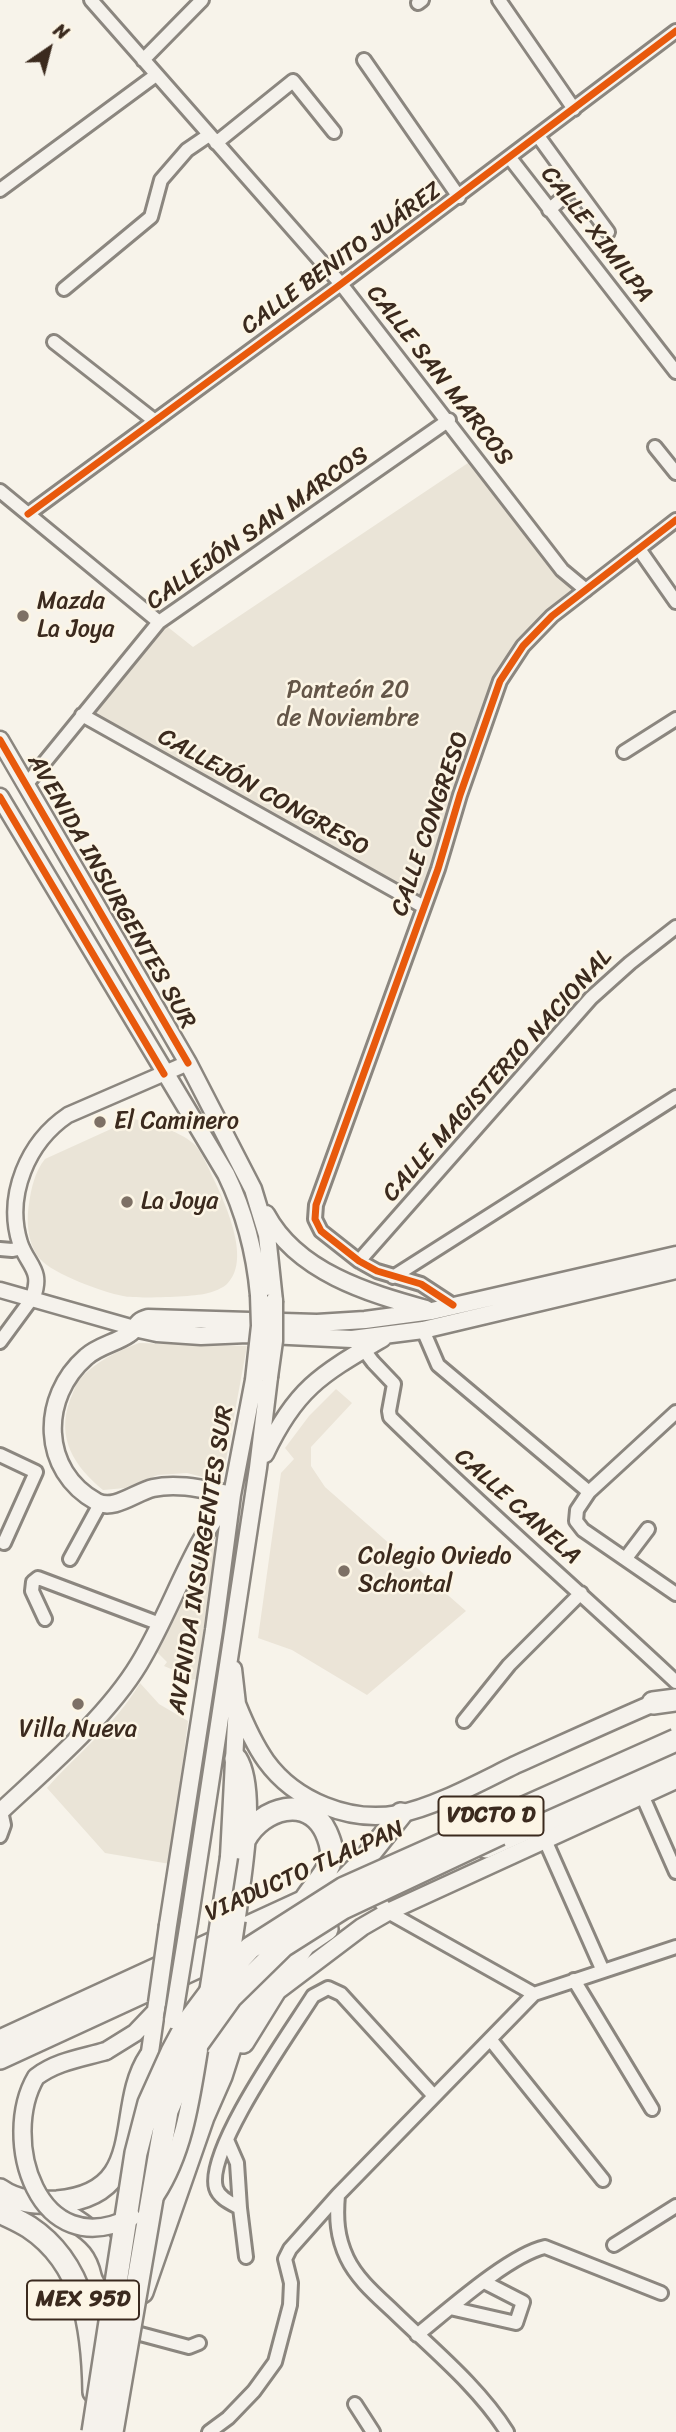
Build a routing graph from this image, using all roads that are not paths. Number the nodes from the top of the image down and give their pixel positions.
1 (91, 0) edge
2 (202, 0) edge
3 (499, 0) edge
4 (676, 31) edge
5 (143, 60) junction
6 (364, 60) dead end
7 (156, 75) junction
8 (574, 108) junction
9 (334, 132) dead end
10 (538, 136) junction
11 (213, 139) junction
12 (510, 158) junction
13 (575, 187) junction
14 (0, 190) edge
15 (459, 197) junction
16 (549, 210) junction
17 (608, 232) dead end
18 (341, 284) junction
19 (64, 289) dead end
20 (54, 342) dead end
21 (676, 372) edge
22 (449, 420) junction
23 (155, 421) junction
24 (655, 447) dead end
25 (676, 474) edge
26 (0, 491) edge
27 (28, 513) junction
28 (676, 520) edge
29 (639, 549) junction
30 (586, 590) junction
31 (676, 602) edge
32 (159, 622) junction
33 (82, 715) junction
34 (676, 719) edge
35 (0, 740) edge
36 (624, 752) dead end
37 (26, 785) junction
38 (0, 797) edge
39 (424, 907) junction
40 (676, 927) edge
41 (188, 1063) junction
42 (164, 1074) junction
43 (676, 1097) edge
44 (253, 1189) junction
45 (22, 1248) junction
46 (0, 1249) edge
47 (676, 1255) edge
48 (359, 1262) junction
49 (676, 1270) edge
50 (394, 1277) junction
51 (0, 1290) edge
52 (33, 1297) junction
53 (267, 1298) junction
54 (453, 1305) junction
55 (432, 1311) junction
56 (134, 1328) junction
57 (423, 1329) junction
58 (391, 1334) junction
59 (0, 1342) edge
60 (365, 1350) junction
61 (262, 1379) junction
62 (676, 1412) edge
63 (0, 1455) edge
64 (258, 1468) junction
65 (589, 1492) junction
66 (232, 1495) junction
67 (100, 1504) junction
68 (648, 1529) dead end
69 (4, 1543) dead end
70 (70, 1559) dead end
71 (626, 1559) junction
72 (581, 1593) junction
73 (676, 1594) edge
74 (45, 1619) dead end
75 (160, 1624) junction
76 (231, 1642) junction
77 (676, 1682) edge
78 (676, 1693) edge
79 (676, 1700) edge
80 (653, 1703) junction
81 (237, 1704) junction
82 (464, 1721) dead end
83 (676, 1732) edge
84 (676, 1740) edge
85 (676, 1751) edge
86 (236, 1759) junction
87 (676, 1762) edge
88 (676, 1780) edge
89 (642, 1795) junction
90 (0, 1812) edge
91 (401, 1814) junction
92 (0, 1836) edge
93 (245, 1839) junction
94 (545, 1840) junction
95 (676, 1872) edge
96 (370, 1896) junction
97 (305, 1900) junction
98 (676, 1947) edge
99 (603, 1971) junction
100 (574, 1980) junction
101 (534, 1994) junction
102 (157, 2007) junction
103 (0, 2031) edge
104 (30, 2034) junction
105 (490, 2039) junction
106 (0, 2041) edge
107 (150, 2057) junction
108 (0, 2058) edge
109 (221, 2076) junction
110 (434, 2096) junction
111 (652, 2109) dead end
112 (203, 2117) junction
113 (7, 2120) dead end
114 (228, 2140) junction
115 (603, 2180) dead end
116 (6, 2184) edge
117 (338, 2195) junction
118 (37, 2203) junction
119 (676, 2206) edge
120 (240, 2208) junction
121 (0, 2212) edge
122 (614, 2245) dead end
123 (246, 2257) dead end
124 (113, 2270) junction
125 (484, 2282) junction
126 (661, 2293) dead end
127 (450, 2308) junction
128 (129, 2332) junction
129 (417, 2335) junction
130 (199, 2343) dead end
131 (94, 2391) junction
132 (355, 2404) dead end
133 (91, 2432) edge
134 (111, 2432) edge
135 (209, 2432) edge
136 (373, 2432) edge
137 (507, 2432) edge

1 - 5 street, CALLE SAN MARCOS
2 - 5 street
3 - 8 street
4 - 8 street, CALLE BENITO JUÁREZ
5 - 7 street, CALLE SAN MARCOS
6 - 15 street
7 - 11 street, CALLE SAN MARCOS
7 - 14 street
8 - 10 street, CALLE BENITO JUÁREZ
9 - 11 street
10 - 12 street, CALLE BENITO JUÁREZ
10 - 13 street
11 - 18 street, CALLE SAN MARCOS
11 - 19 street
12 - 15 street, CALLE BENITO JUÁREZ
12 - 16 street, CALLE XIMILPA
13 - 16 street
13 - 17 street
15 - 18 street, CALLE BENITO JUÁREZ
16 - 21 street, CALLE XIMILPA
18 - 22 street, CALLE SAN MARCOS
18 - 23 street, CALLE BENITO JUÁREZ
20 - 23 street
22 - 30 street, CALLE SAN MARCOS
22 - 32 street, CALLEJÓN SAN MARCOS
23 - 27 street, CALLE BENITO JUÁREZ
24 - 25 street
26 - 27 street
27 - 32 street
28 - 29 street, CALLE CONGRESO
29 - 30 street, CALLE CONGRESO
29 - 31 street
30 - 39 street, CALLE CONGRESO
32 - 33 street, CALLEJÓN SAN MARCOS
33 - 37 street, CALLEJÓN SAN MARCOS
33 - 39 street, CALLEJÓN CONGRESO
34 - 36 street
35 - 37 main road, AVENIDA INSURGENTES SUR
37 - 41 main road, AVENIDA INSURGENTES SUR
38 - 42 main road, AVENIDA INSURGENTES SUR
39 - 48 street, CALLE CONGRESO
40 - 48 street, CALLE MAGISTERIO NACIONAL
41 - 42 street
41 - 44 main road, AVENIDA INSURGENTES SUR
42 - 45 street
42 - 53 main road, AVENIDA INSURGENTES SUR
43 - 50 street
44 - 53 main road, AVENIDA INSURGENTES SUR
44 - 55 main road
45 - 46 street
45 - 52 street
47 - 54 main road
48 - 50 street
49 - 57 main road
50 - 54 street
51 - 52 street
52 - 56 street
52 - 59 street
53 - 61 main road, AVENIDA INSURGENTES SUR, bridge
54 - 55 main road
55 - 56 main road
56 - 58 main road
56 - 67 main road
57 - 58 main road
57 - 65 street
58 - 60 main road
60 - 64 main road
60 - 72 street, CALLE CANELA
61 - 64 main road, AVENIDA INSURGENTES SUR
61 - 66 main road, AVENIDA INSURGENTES SUR
62 - 65 street
63 - 69 street
64 - 76 main road, AVENIDA INSURGENTES SUR
65 - 71 street
66 - 67 main road
66 - 75 main road
66 - 102 main road, AVENIDA INSURGENTES SUR, bridge
67 - 70 street
68 - 71 street
71 - 73 street
72 - 77 street, CALLE CANELA
72 - 82 street
74 - 75 street
75 - 90 main road
76 - 81 main road
76 - 128 main road, AVENIDA INSURGENTES SUR, bridge
78 - 80 main road, VIADUCTO TLALPAN
79 - 80 highway
80 - 91 main road, VIADUCTO TLALPAN
81 - 86 main road
81 - 91 main road, VIADUCTO TLALPAN
83 - 96 highway, VIADUCTO TLALPAN / VDCTO D
84 - 133 highway, bridge
85 - 96 highway, VIADUCTO TLALPAN / VDCTO D
85 - 134 highway, bridge
86 - 93 highway
86 - 116 main road, bridge
87 - 96 highway
88 - 89 main road, VIADUCTO TLALPAN
89 - 94 main road, VIADUCTO TLALPAN
89 - 95 street
90 - 92 street
91 - 96 highway
93 - 97 highway
93 - 112 highway, bridge
94 - 96 main road, VIADUCTO TLALPAN
94 - 99 street
96 - 97 highway, VIADUCTO TLALPAN / VDCTO D
96 - 101 street
96 - 104 highway, VDCTO D
96 - 109 highway
96 - 109 highway
97 - 104 highway, VIADUCTO TLALPAN / VDCTO D
98 - 99 street
99 - 100 street
100 - 101 street
100 - 111 street
101 - 105 street
102 - 107 main road, AVENIDA INSURGENTES SUR
102 - 113 main road, bridge
103 - 104 highway
104 - 106 highway
104 - 108 highway
105 - 110 street
105 - 115 street
107 - 118 highway
107 - 124 main road, AVENIDA INSURGENTES SUR
109 - 112 highway
110 - 114 street
110 - 117 street
112 - 128 highway
114 - 120 street
114 - 120 street
116 - 118 highway
117 - 129 street
117 - 135 street
118 - 124 highway
119 - 122 street
120 - 123 street
121 - 131 highway, MEX 95D
124 - 131 main road, AVENIDA INSURGENTES SUR
125 - 126 street
125 - 127 street
125 - 127 street
127 - 129 street
128 - 130 street
128 - 134 highway, MEX 95D
129 - 137 street
131 - 133 highway, MEX 95D
132 - 136 street

